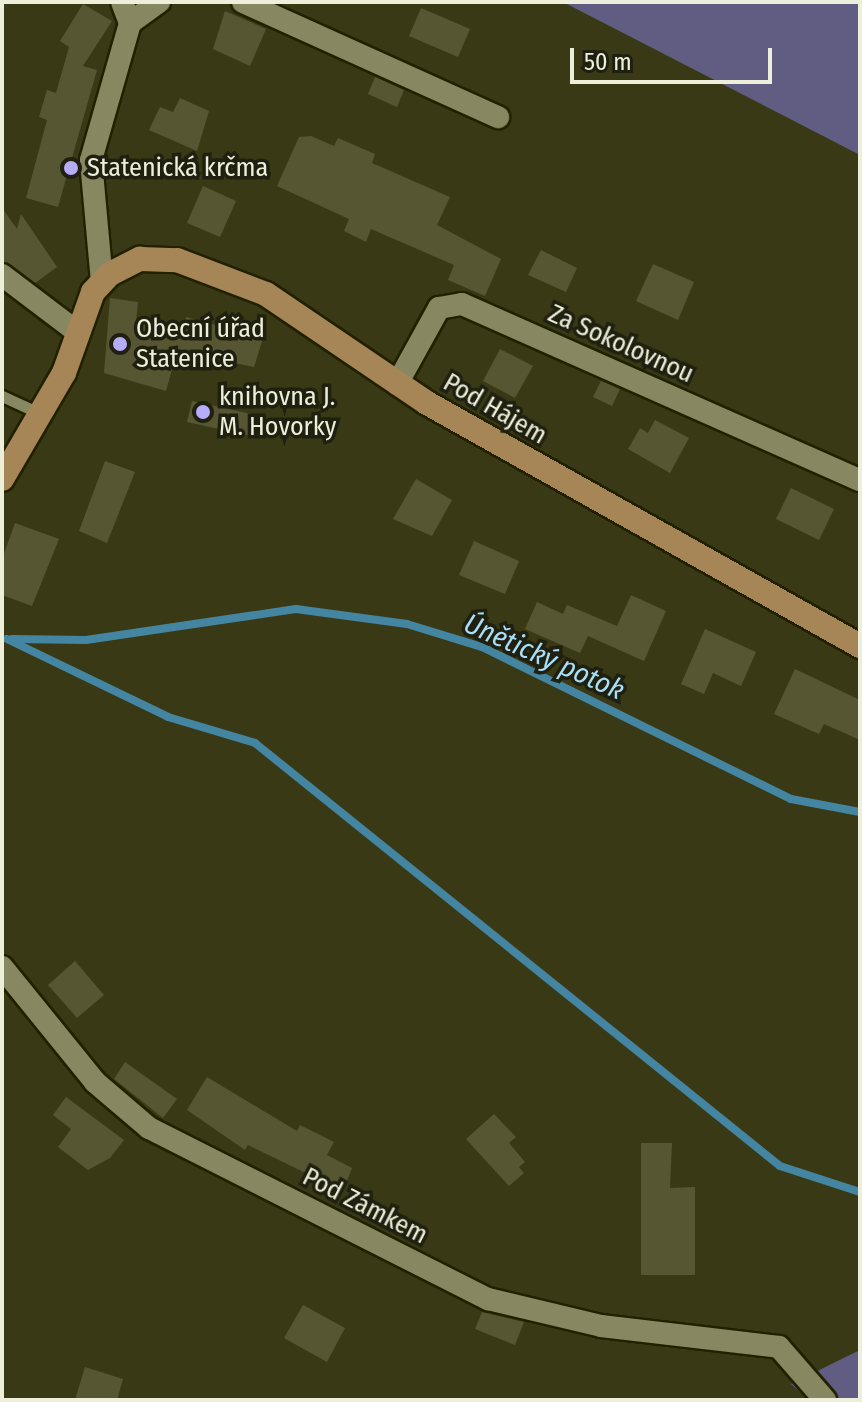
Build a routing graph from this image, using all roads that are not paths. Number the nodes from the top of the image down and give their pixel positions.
1 (159, 2) edge
2 (243, 2) edge
3 (126, 13) edge
4 (498, 117) dead end
5 (2, 275) edge
6 (102, 282) junction
7 (77, 332) junction
8 (397, 384) junction
9 (2, 396) edge
10 (43, 415) junction
11 (2, 479) edge
12 (860, 480) edge
13 (860, 646) edge
14 (2, 967) edge
15 (825, 1400) edge

1 - 3 street
2 - 4 street
3 - 6 street
5 - 7 street
6 - 7 street
6 - 8 street, Pod Hájem
7 - 10 street
8 - 12 street, Za Sokolovnou
8 - 13 street, Pod Hájem
9 - 10 lane
10 - 11 street
14 - 15 street, Pod Zámkem

